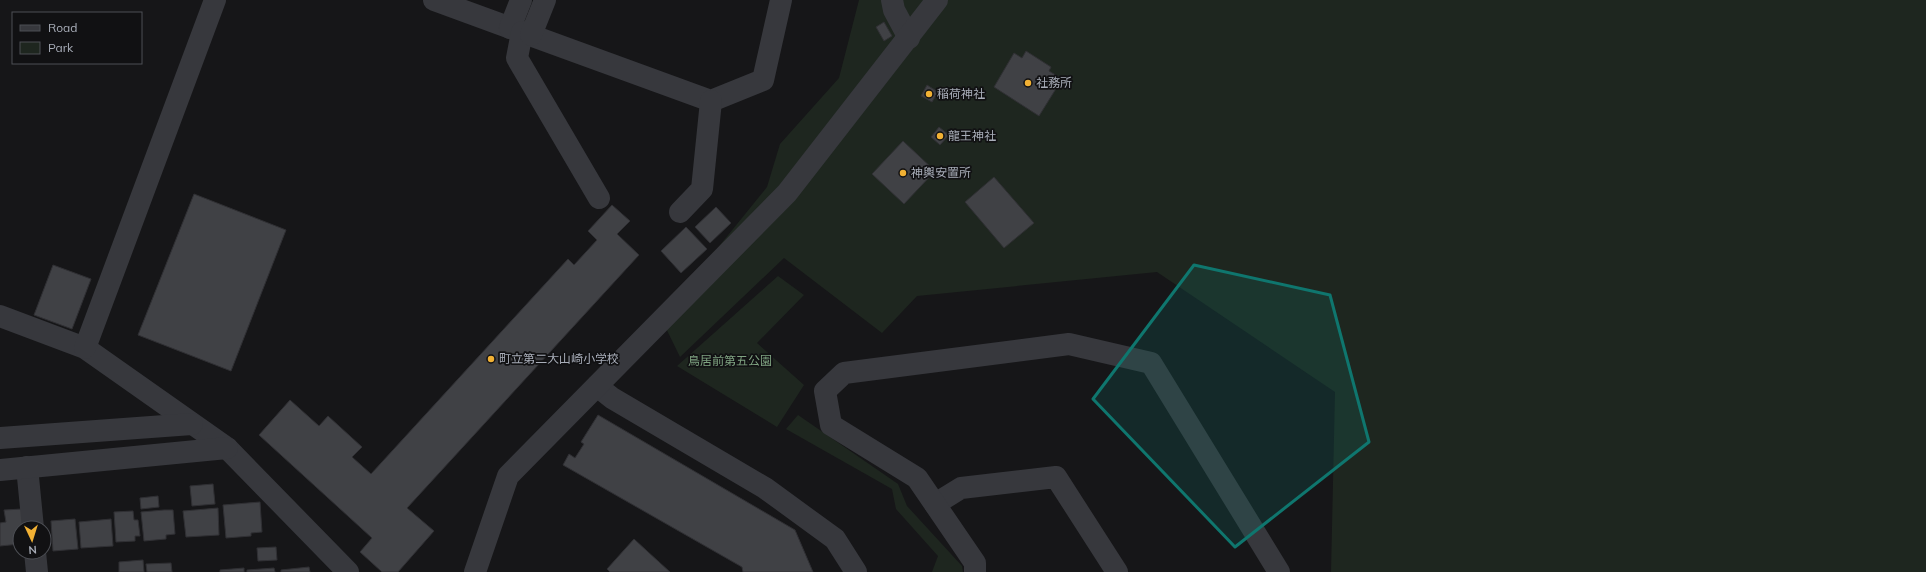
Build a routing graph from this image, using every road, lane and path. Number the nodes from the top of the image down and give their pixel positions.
1 (215, 0) edge
2 (434, 0) edge
3 (521, 0) edge
4 (545, 0) edge
5 (781, 0) edge
6 (892, 0) edge
7 (937, 0) edge
8 (521, 32) junction
9 (909, 38) junction
10 (711, 101) junction
11 (599, 198) dead end
12 (680, 212) dead end
13 (0, 316) edge
14 (86, 348) junction
15 (597, 386) junction
16 (192, 424) junction
17 (0, 438) edge
18 (227, 448) junction
19 (27, 467) junction
20 (0, 470) edge
21 (935, 504) junction
22 (32, 520) edge
23 (36, 560) edge
24 (37, 572) edge
25 (348, 572) edge
26 (475, 572) edge
27 (856, 572) edge
28 (975, 572) edge
29 (1117, 572) edge
30 (1279, 572) edge

1 - 14 street
2 - 8 street
3 - 8 street
4 - 8 street
5 - 10 street
6 - 9 street
7 - 9 street
8 - 10 street
8 - 11 street
9 - 15 street
10 - 12 street
13 - 14 street
14 - 16 street
15 - 26 street
15 - 27 street
16 - 17 street
16 - 18 street
18 - 19 street
18 - 25 street
19 - 20 street
19 - 22 street
21 - 28 street
21 - 29 street
21 - 30 street
23 - 24 street

